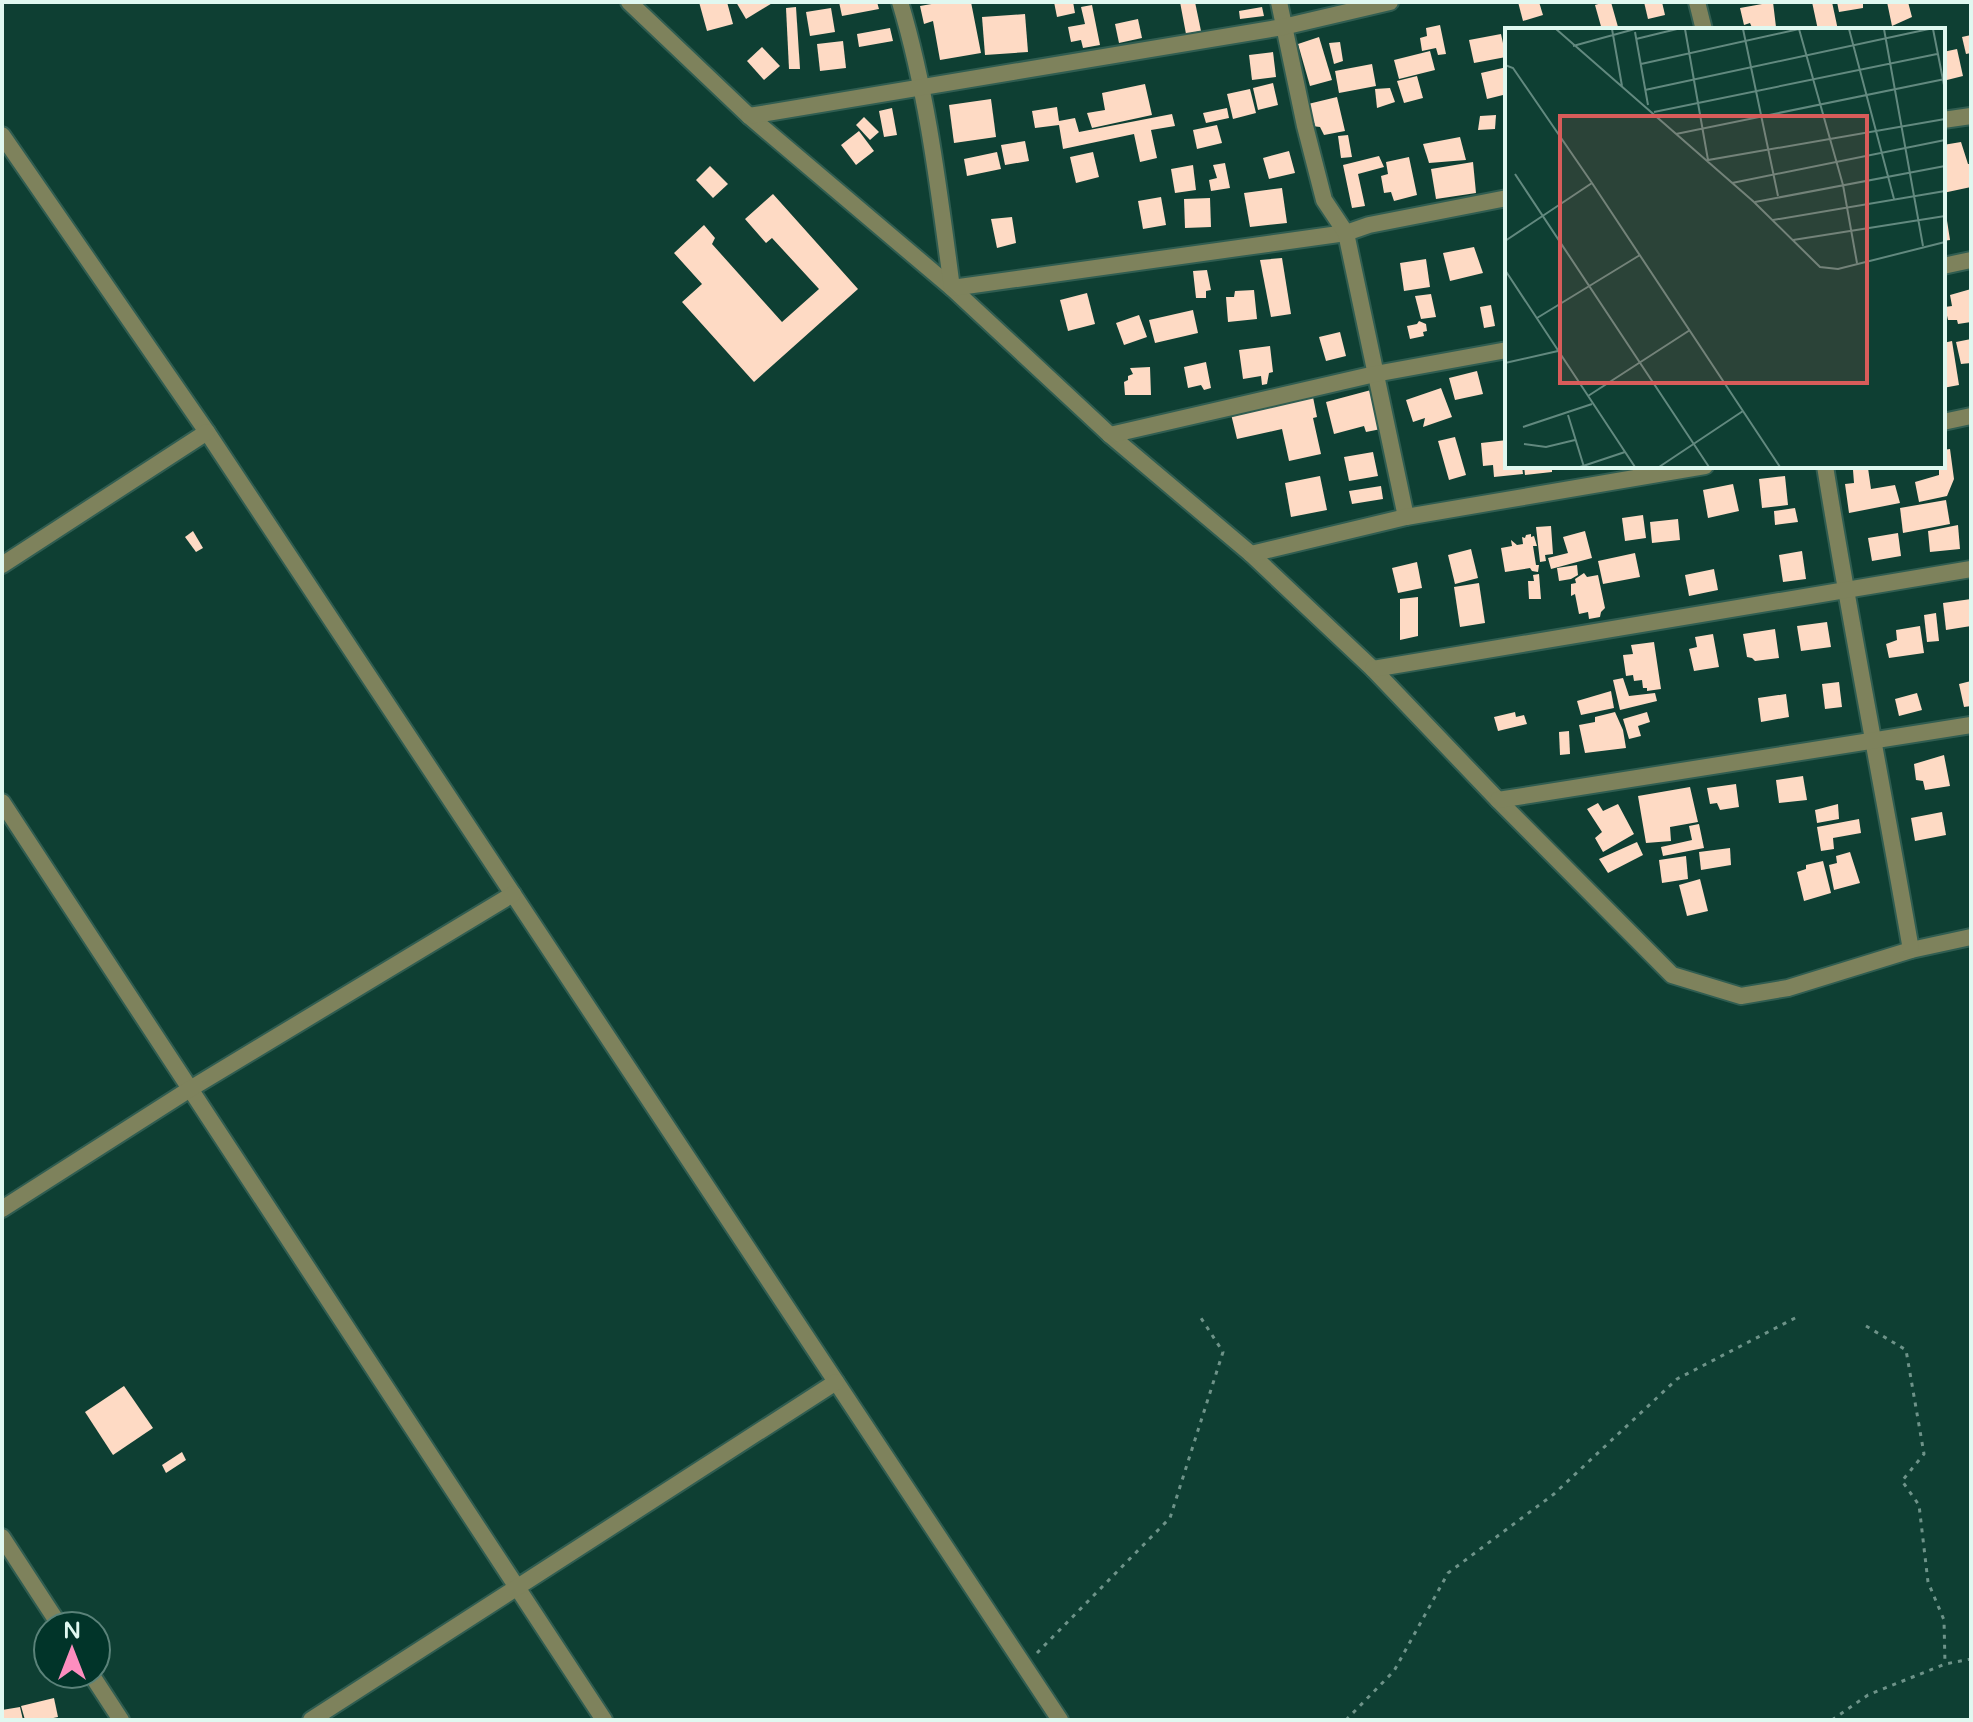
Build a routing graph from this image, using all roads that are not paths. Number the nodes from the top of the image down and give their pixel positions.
1 (629, 2) edge
2 (900, 2) edge
3 (1279, 2) edge
4 (1390, 2) edge
5 (1697, 2) edge
6 (1283, 27) junction
7 (1704, 28) edge
8 (920, 86) junction
9 (749, 116) junction
10 (1971, 116) edge
11 (1945, 120) edge
12 (2, 135) edge
13 (1505, 198) edge
14 (1346, 233) junction
15 (1971, 260) edge
16 (1945, 266) edge
17 (952, 288) junction
18 (1505, 350) edge
19 (1375, 374) junction
20 (1971, 416) edge
21 (1945, 422) edge
22 (207, 432) junction
23 (1110, 435) junction
24 (1693, 468) edge
25 (1825, 468) edge
26 (1406, 517) junction
27 (1251, 554) junction
28 (2, 565) edge
29 (1971, 569) edge
30 (1845, 589) junction
31 (1373, 669) junction
32 (1971, 725) edge
33 (1875, 740) junction
34 (1498, 800) junction
35 (2, 802) edge
36 (513, 894) junction
37 (1971, 937) edge
38 (1911, 950) junction
39 (190, 1089) junction
40 (2, 1209) edge
41 (836, 1382) junction
42 (2, 1537) edge
43 (517, 1588) junction
44 (50, 1610) edge
45 (101, 1690) edge
46 (121, 1720) edge
47 (311, 1720) edge
48 (604, 1720) edge
49 (1060, 1720) edge

1 - 9 street
2 - 8 street
3 - 6 street
4 - 6 street
5 - 7 street
6 - 8 street
6 - 14 street
8 - 9 street
8 - 17 street
9 - 17 street
10 - 11 street
12 - 22 street
13 - 14 street
14 - 17 street
14 - 19 street
15 - 16 street
17 - 23 street
18 - 19 street
19 - 23 street
19 - 26 street
20 - 21 street
22 - 28 street
22 - 36 street
23 - 27 street
24 - 26 street
25 - 30 street
26 - 27 street
27 - 31 street
29 - 30 street
30 - 31 street
30 - 33 street
31 - 34 street
32 - 33 street
33 - 34 street
33 - 38 street
34 - 38 street
35 - 39 street
36 - 39 street
36 - 41 street
37 - 38 street
39 - 40 street
39 - 43 street
41 - 43 street
41 - 49 street
42 - 44 street
43 - 47 street
43 - 48 street
45 - 46 street

